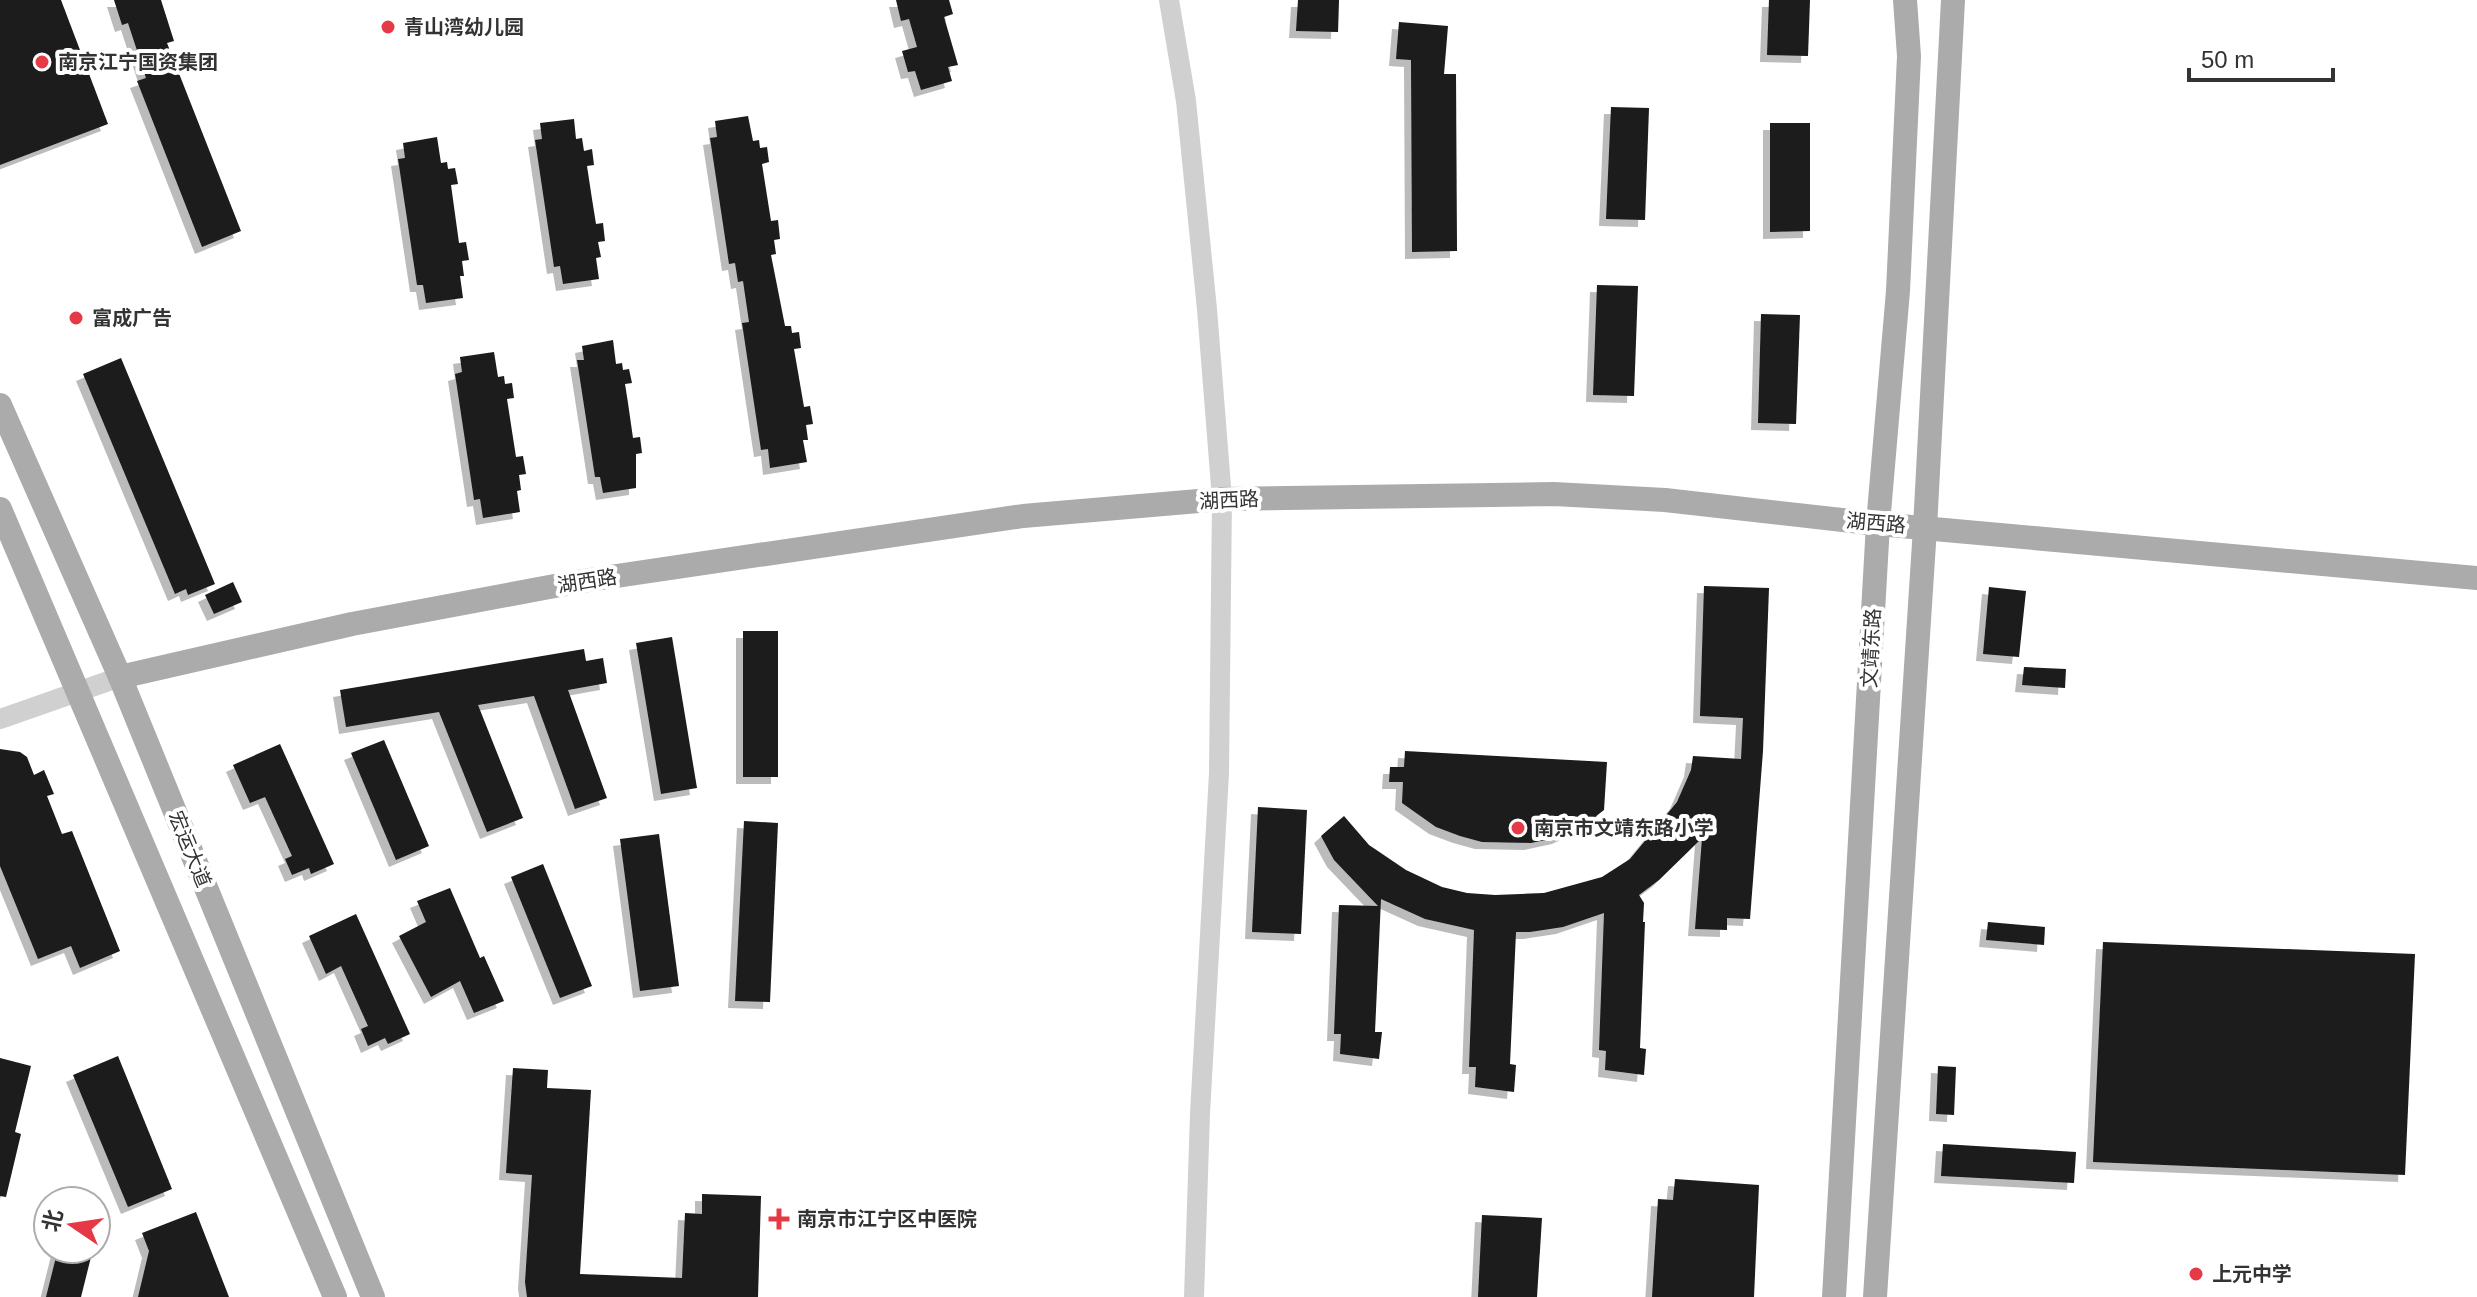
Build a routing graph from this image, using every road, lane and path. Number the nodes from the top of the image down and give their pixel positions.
1 (1169, 0) edge
2 (1905, 0) edge
3 (1953, 0) edge
4 (0, 405) edge
5 (1222, 499) junction
6 (0, 509) edge
7 (1878, 524) junction
8 (1925, 528) junction
9 (2477, 578) edge
10 (120, 677) junction
11 (78, 691) junction
12 (0, 719) edge
13 (335, 1297) edge
14 (373, 1297) edge
15 (1194, 1297) edge
16 (1834, 1297) edge
17 (1875, 1297) edge

1 - 5 street
2 - 7 main road, 文靖东路
3 - 8 main road
4 - 10 main road, 宏运大道
5 - 7 main road, 湖西路
5 - 10 main road, 湖西路
5 - 15 street
6 - 11 main road, 宏运大道
7 - 8 main road, 湖西路
7 - 16 main road, 文靖东路
8 - 9 main road, 湖西路
8 - 17 main road
10 - 11 street, 湖西路
10 - 14 main road, 宏运大道
11 - 12 street, 湖西路
11 - 13 main road, 宏运大道

